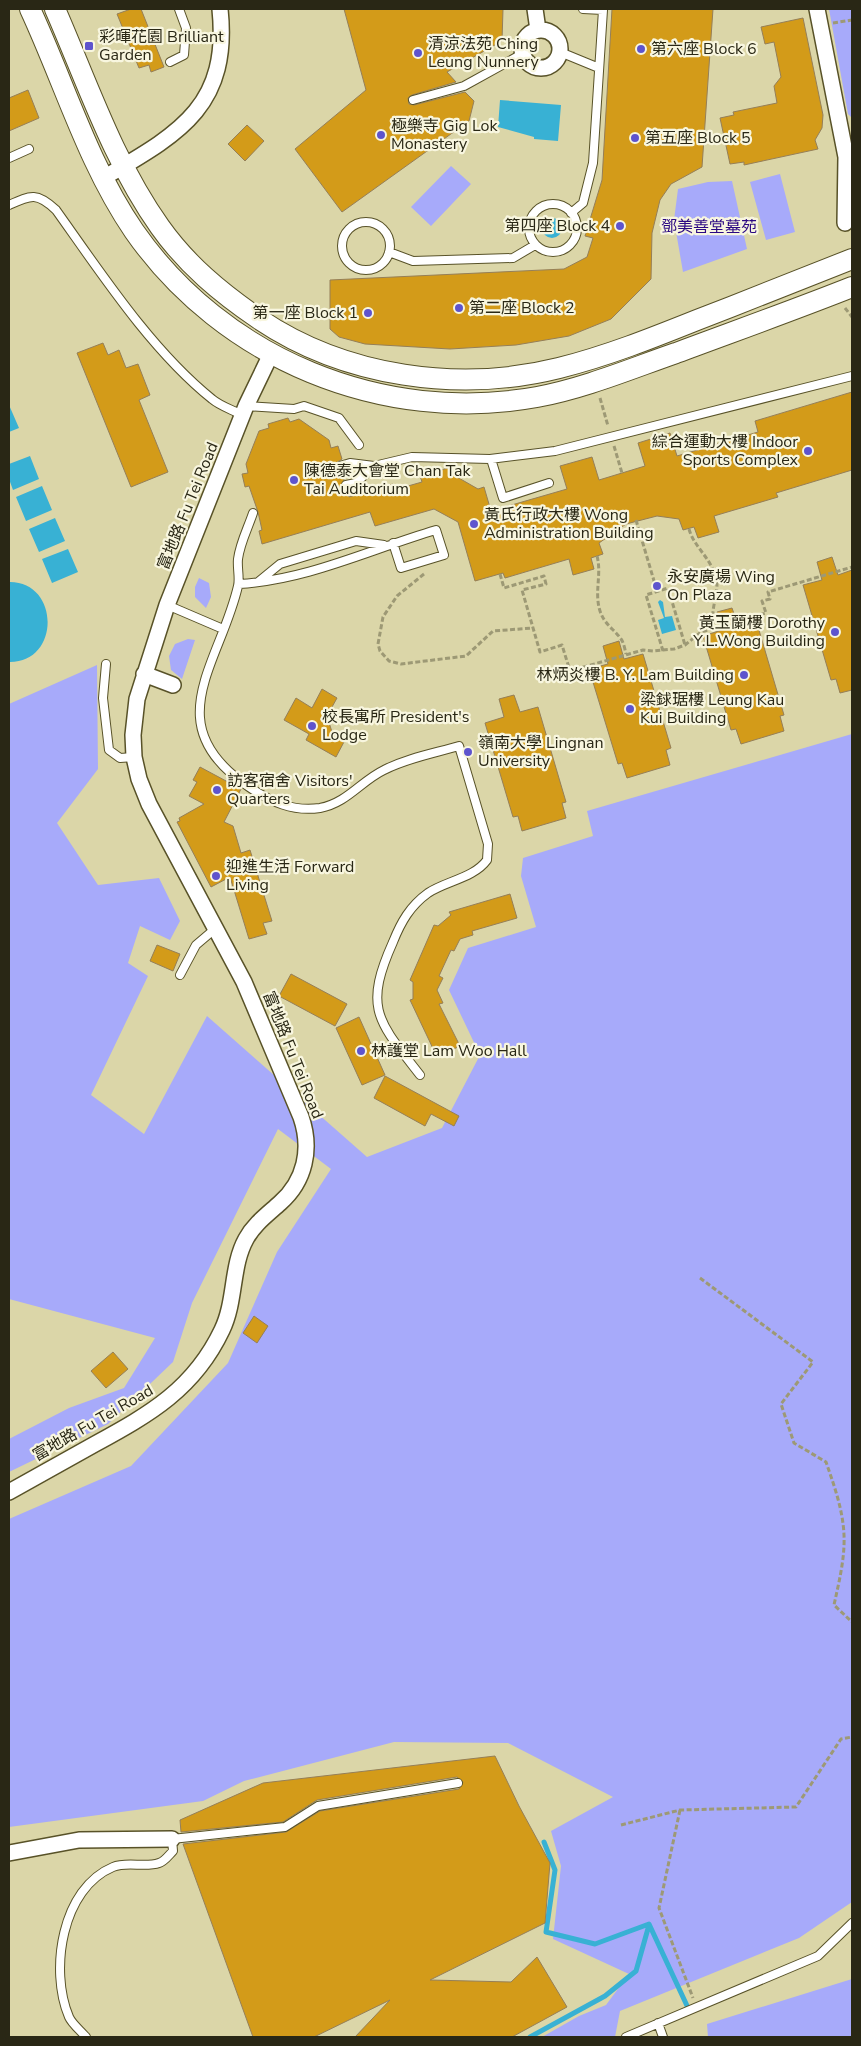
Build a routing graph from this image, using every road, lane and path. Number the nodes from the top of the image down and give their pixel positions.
1 (30, 9) edge
2 (55, 9) edge
3 (179, 9) edge
4 (220, 9) edge
5 (535, 9) edge
6 (583, 9) edge
7 (817, 9) edge
8 (852, 20) edge
9 (829, 24) dead end
10 (538, 30) junction
11 (560, 52) junction
12 (522, 54) junction
13 (170, 62) dead end
14 (599, 68) junction
15 (413, 100) dead end
16 (29, 149) dead end
17 (9, 158) edge
18 (124, 166) junction
19 (104, 178) junction
20 (9, 205) edge
21 (571, 213) junction
22 (845, 223) dead end
23 (535, 245) junction
24 (389, 252) junction
25 (852, 259) edge
26 (852, 287) edge
27 (843, 306) dead end
28 (852, 317) edge
29 (271, 354) junction
30 (852, 376) edge
31 (244, 411) junction
32 (359, 445) dead end
33 (491, 459) junction
34 (340, 466) dead end
35 (374, 466) junction
36 (549, 483) dead end
37 (346, 485) dead end
38 (253, 513) dead end
39 (636, 520) dead end
40 (689, 529) dead end
41 (390, 544) junction
42 (597, 556) dead end
43 (852, 567) edge
44 (430, 571) dead end
45 (500, 574) dead end
46 (256, 583) junction
47 (239, 584) junction
48 (657, 591) junction
49 (167, 605) junction
50 (533, 628) junction
51 (718, 628) junction
52 (223, 629) junction
53 (685, 645) junction
54 (663, 651) junction
55 (626, 654) junction
56 (106, 664) dead end
57 (144, 674) junction
58 (173, 685) dead end
59 (134, 757) junction
60 (216, 928) junction
61 (180, 975) dead end
62 (420, 1075) dead end
63 (700, 1278) dead end
64 (9, 1492) edge
65 (852, 1622) edge
66 (852, 1737) edge
67 (458, 1783) dead end
68 (680, 1810) junction
69 (621, 1825) dead end
70 (172, 1839) junction
71 (9, 1853) edge
72 (852, 1922) edge
73 (697, 2007) junction
74 (658, 2024) junction
75 (86, 2037) edge
76 (626, 2037) edge
77 (663, 2037) edge

1 - 19 main road
2 - 18 main road
3 - 13 lane
4 - 18 street
5 - 10 street
6 - 14 lane
7 - 22 street
8 - 9 path
10 - 11 street
10 - 12 street
11 - 12 street
11 - 14 lane
12 - 15 lane
14 - 21 lane
16 - 17 lane
18 - 19 street
18 - 25 main road
19 - 29 main road
20 - 31 lane
21 - 23 lane
21 - 23 lane
23 - 24 lane
24 - 24 lane
26 - 29 main road
27 - 28 path
29 - 31 street, 富地路 Fu Tei Road
30 - 33 lane
31 - 32 lane
31 - 49 street, 富地路 Fu Tei Road
33 - 35 lane
33 - 36 lane
34 - 35 lane
35 - 37 lane
38 - 47 lane
39 - 48 path
40 - 51 path
41 - 41 lane
41 - 46 lane
41 - 46 lane
42 - 55 path
43 - 51 path
44 - 50 path
45 - 50 path
46 - 47 lane
47 - 52 lane
48 - 53 path
48 - 54 path
49 - 52 lane
49 - 57 street, 富地路 Fu Tei Road
50 - 55 path
51 - 53 path
52 - 62 lane
53 - 54 path
54 - 55 path
56 - 59 lane
57 - 58 street
57 - 59 street, 富地路 Fu Tei Road
59 - 60 street, 富地路 Fu Tei Road
60 - 61 lane
60 - 64 street, 富地路 Fu Tei Road
63 - 65 path
66 - 68 path
67 - 70 lane
68 - 69 path
68 - 73 path
70 - 71 street
70 - 75 lane
72 - 73 lane
73 - 74 lane
74 - 76 lane
74 - 77 lane

